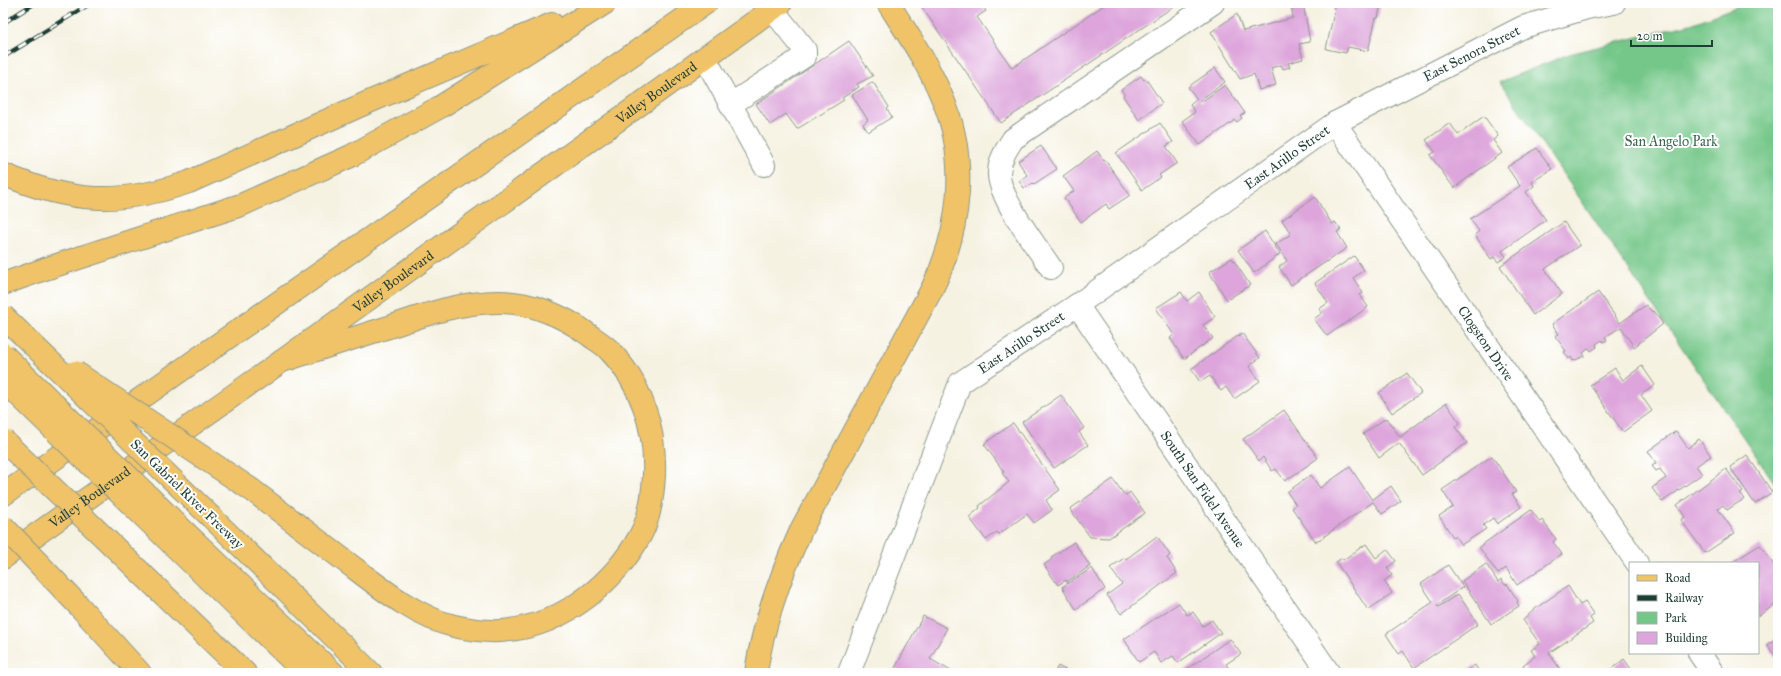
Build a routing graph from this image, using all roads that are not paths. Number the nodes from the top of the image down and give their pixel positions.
1 (601, 3) edge
2 (605, 3) edge
3 (706, 3) edge
4 (888, 3) edge
5 (1213, 3) edge
6 (1614, 3) edge
7 (777, 6) edge
8 (1578, 7) edge
9 (705, 58) junction
10 (731, 104) junction
11 (1335, 123) junction
12 (764, 165) dead end
13 (3, 174) edge
14 (1051, 268) dead end
15 (3, 284) edge
16 (1077, 305) junction
17 (3, 316) edge
18 (27, 341) junction
19 (3, 354) edge
20 (282, 361) junction
21 (3, 380) edge
22 (3, 440) edge
23 (3, 495) edge
24 (3, 526) edge
25 (179, 539) junction
26 (3, 558) edge
27 (1636, 562) edge
28 (1700, 654) edge
29 (140, 673) edge
30 (245, 673) edge
31 (305, 673) edge
32 (333, 673) edge
33 (372, 673) edge
34 (756, 673) edge
35 (849, 673) edge
36 (1329, 673) edge
37 (1712, 673) edge

1 - 13 main road
2 - 15 main road
3 - 23 main road
4 - 34 main road
5 - 14 street
6 - 8 street, East Senora Street
7 - 9 main road, Valley Boulevard
7 - 10 street
8 - 11 street, East Senora Street
9 - 10 street
9 - 20 main road, Valley Boulevard
10 - 12 street
11 - 16 street, East Arillo Street
11 - 27 street, Clogston Drive
16 - 35 street, East Arillo Street
16 - 36 street, South San Fidel Avenue
17 - 18 main road, San Gabriel River Freeway, bridge
18 - 20 main road, bridge
18 - 33 main road, San Gabriel River Freeway, bridge
19 - 25 main road, bridge
20 - 26 main road, Valley Boulevard
21 - 25 main road, bridge
22 - 30 main road, bridge
24 - 29 main road, bridge
25 - 31 main road
25 - 32 main road
28 - 37 street

